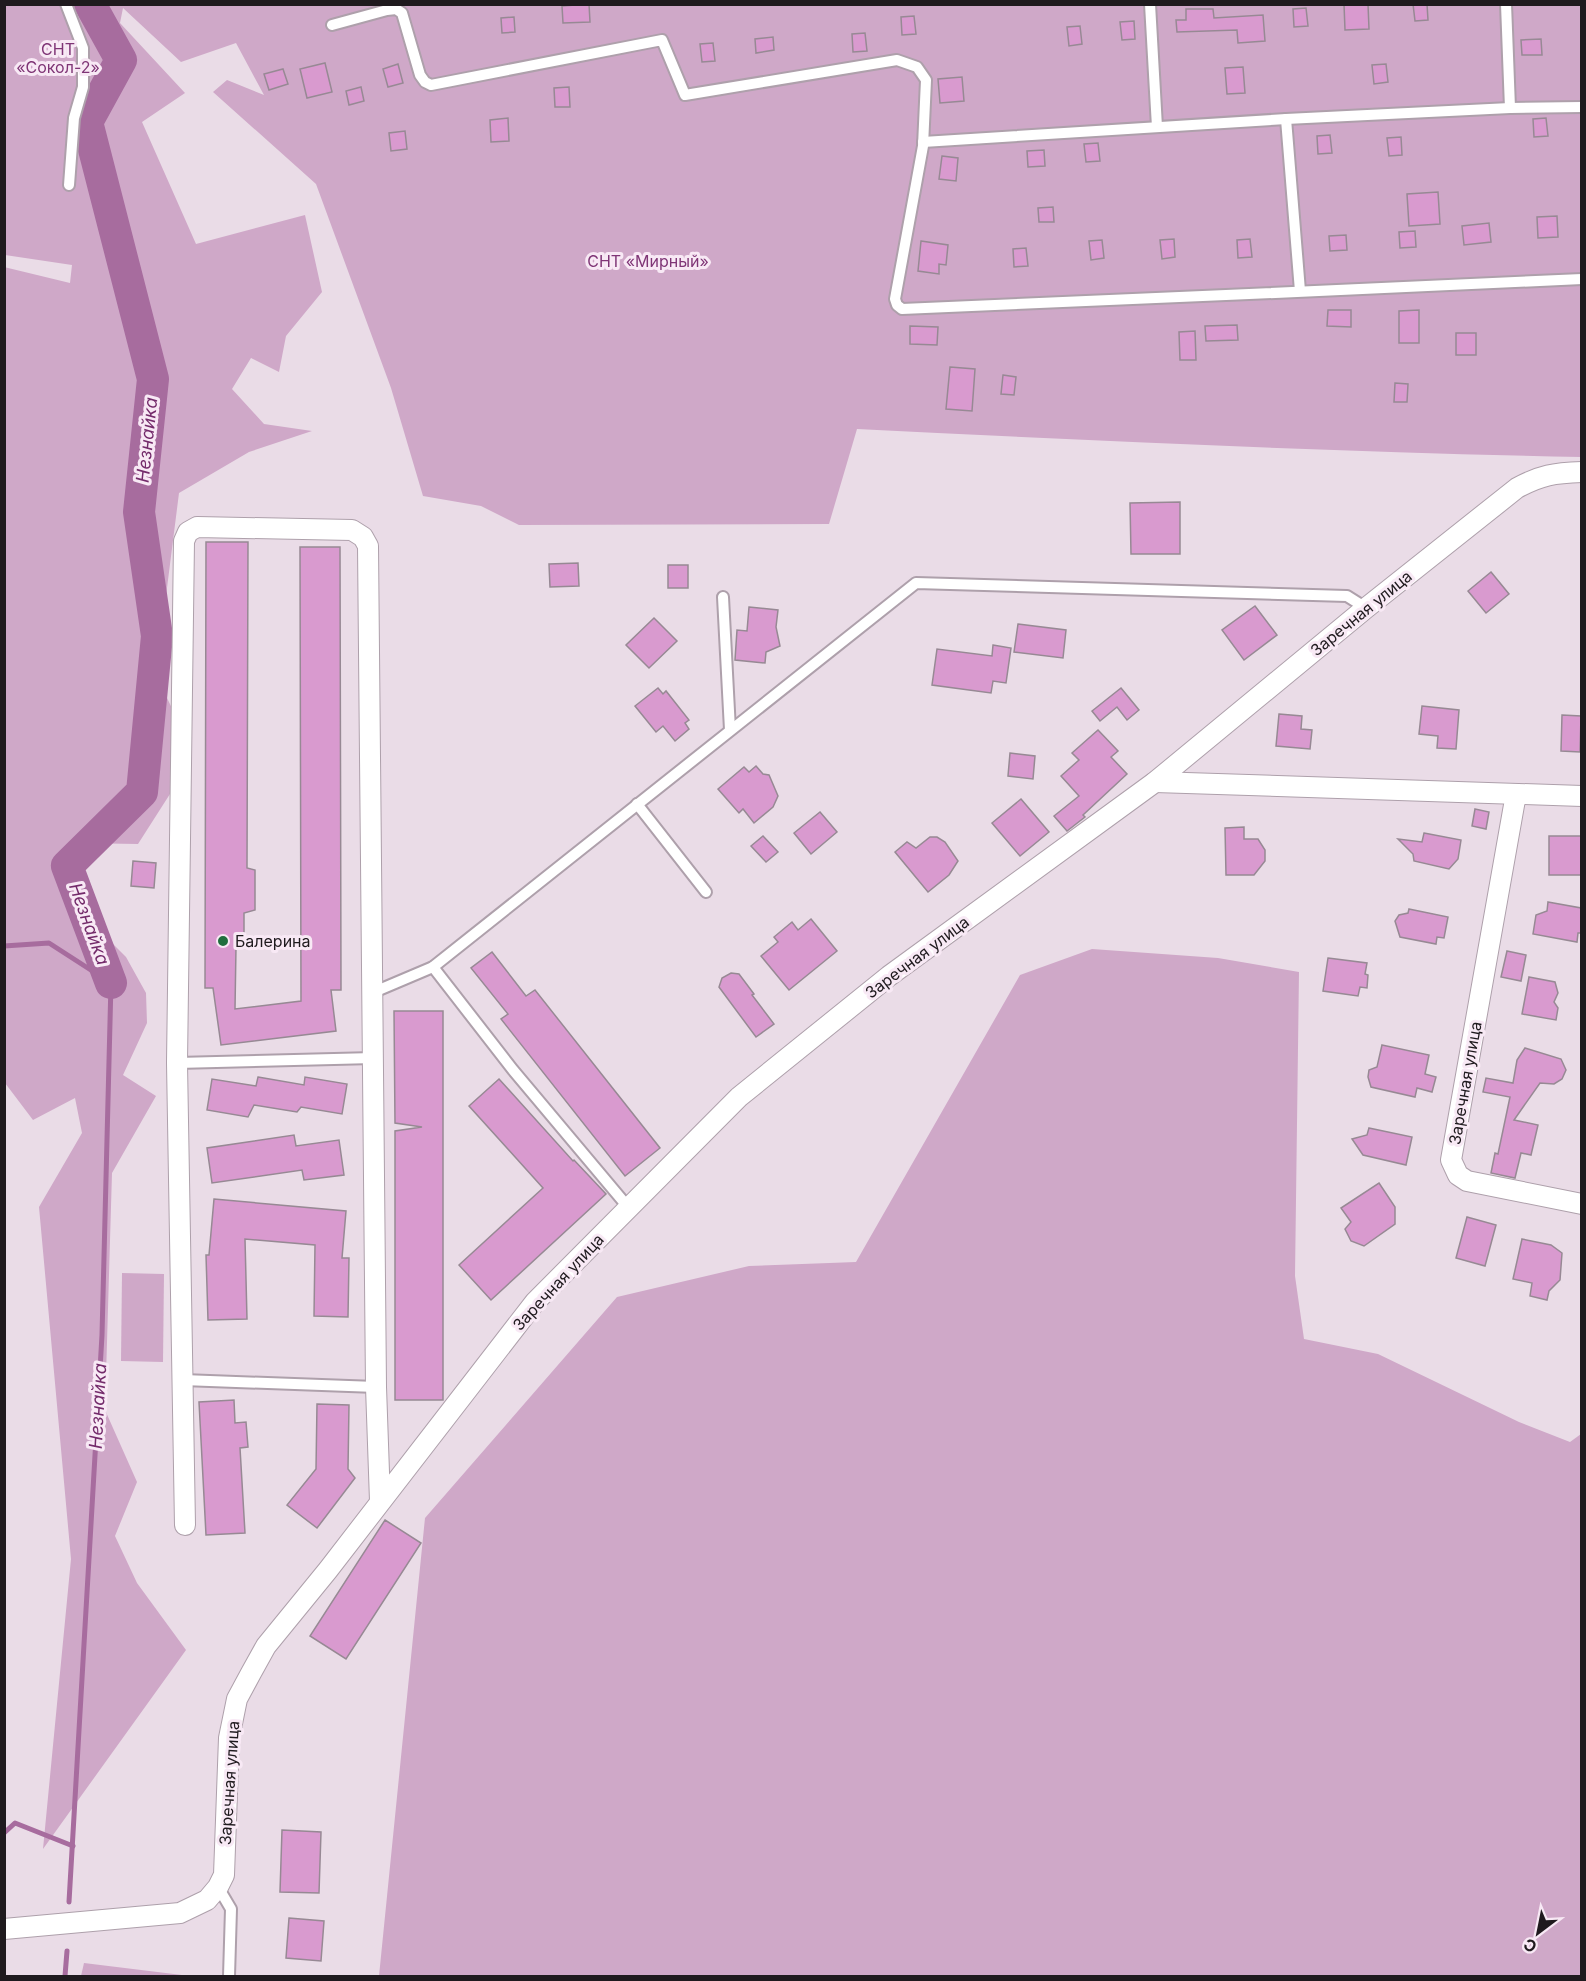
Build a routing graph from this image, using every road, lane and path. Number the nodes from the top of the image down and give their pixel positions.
1 (66, 4) edge
2 (1150, 4) edge
3 (1506, 4) edge
4 (332, 25) dead end
5 (1581, 107) edge
6 (1510, 108) junction
7 (1286, 119) junction
8 (1157, 127) junction
9 (923, 142) junction
10 (69, 185) dead end
11 (1581, 279) edge
12 (1300, 291) junction
13 (1581, 472) edge
14 (723, 597) dead end
15 (1366, 608) junction
16 (730, 729) junction
17 (1155, 782) junction
18 (1516, 794) junction
19 (1581, 796) edge
20 (637, 804) junction
21 (706, 892) dead end
22 (433, 967) junction
23 (374, 992) junction
24 (374, 1058) junction
25 (177, 1063) junction
26 (1581, 1204) edge
27 (628, 1207) junction
28 (183, 1380) junction
29 (376, 1387) junction
30 (380, 1501) junction
31 (185, 1525) dead end
32 (218, 1887) junction
33 (4, 1929) edge
34 (229, 1977) edge

1 - 10 lane
2 - 8 lane
3 - 6 lane
4 - 9 lane
5 - 6 lane
6 - 7 lane
7 - 8 lane
7 - 12 lane
8 - 9 lane
9 - 12 lane
11 - 12 lane
13 - 15 street, Заречная улица
14 - 16 lane
15 - 16 lane
15 - 17 street, Заречная улица
16 - 20 lane
17 - 18 street
17 - 27 street, Заречная улица
18 - 19 street
18 - 26 street, Заречная улица
20 - 21 lane
20 - 22 lane
22 - 23 lane
22 - 27 lane
23 - 24 street
23 - 25 street
24 - 25 lane
24 - 29 street
25 - 28 street
27 - 30 street, Заречная улица
28 - 29 lane
28 - 31 street
29 - 30 street
30 - 32 street, Заречная улица
32 - 33 street
32 - 34 lane

